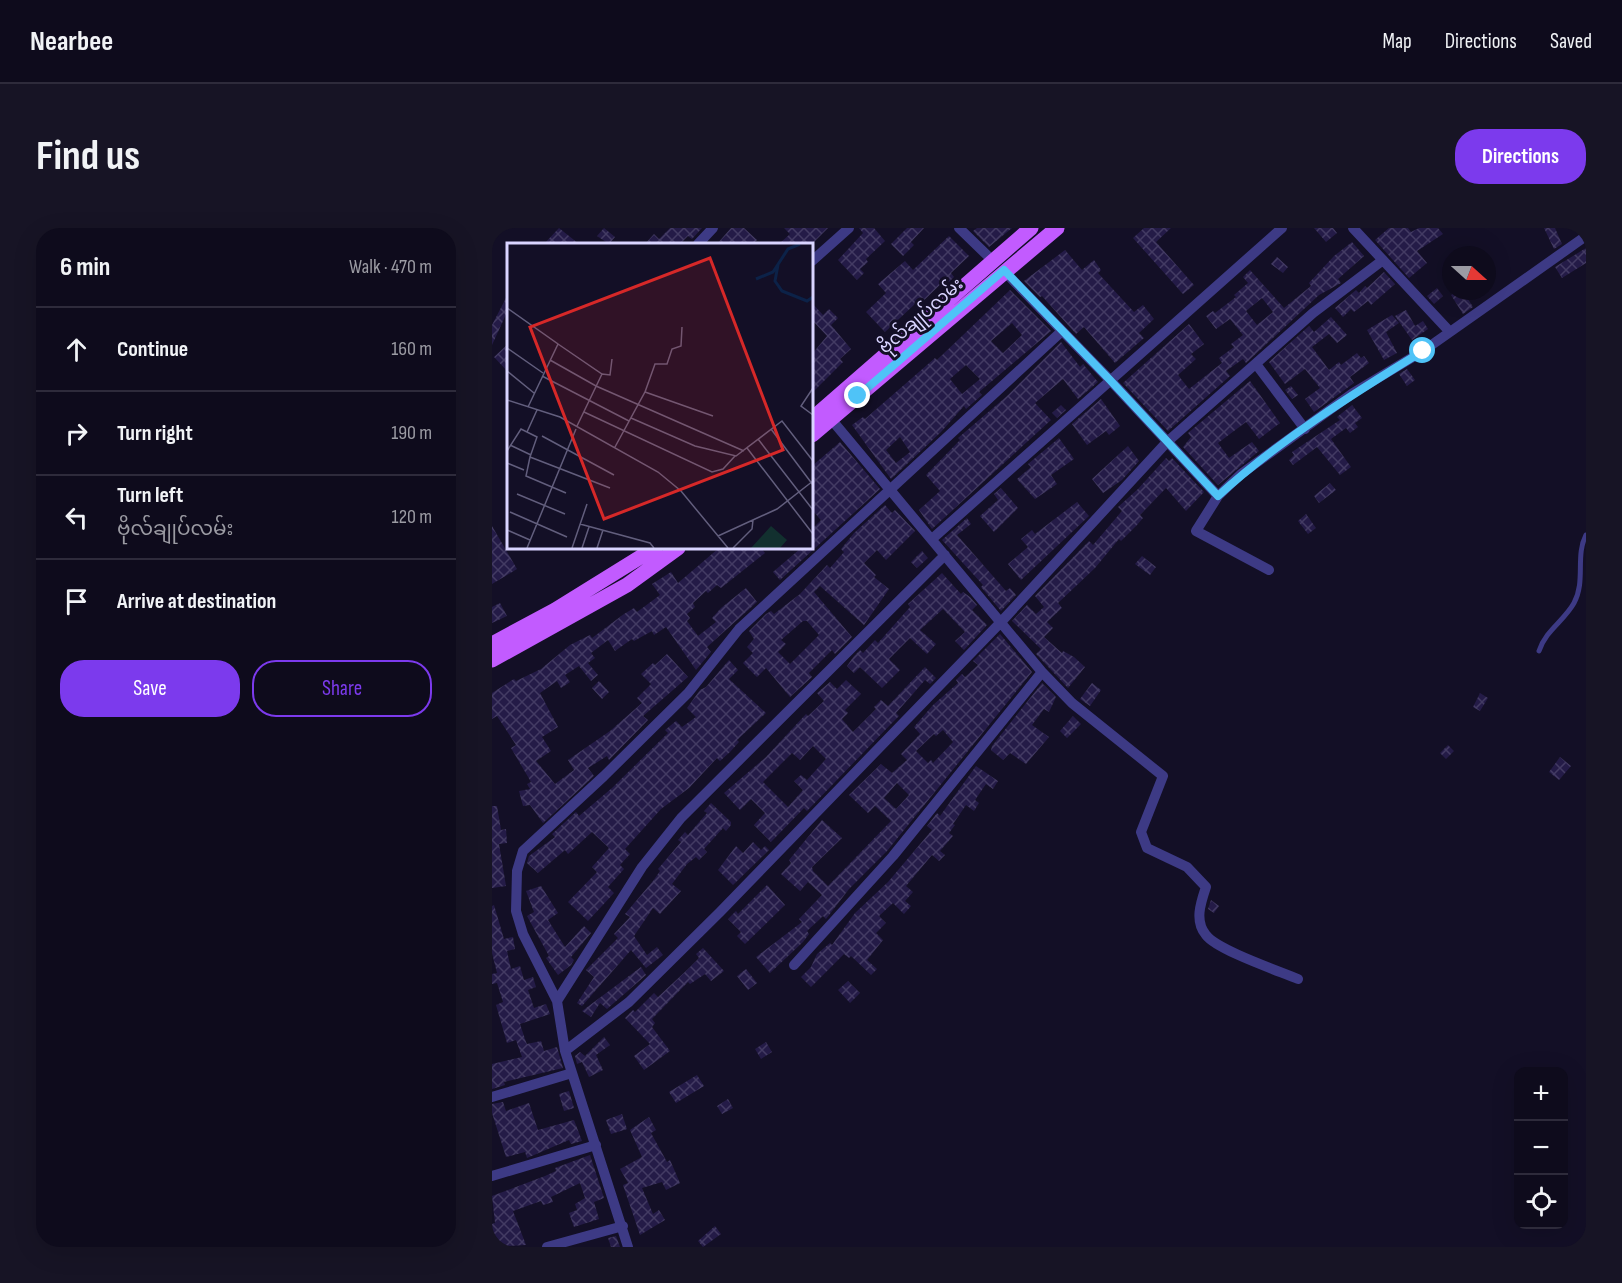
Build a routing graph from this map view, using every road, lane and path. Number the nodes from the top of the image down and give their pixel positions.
1 (713, 228) edge
2 (849, 228) edge
3 (959, 228) edge
4 (1031, 228) edge
5 (1057, 228) edge
6 (1282, 228) edge
7 (1353, 228) edge
8 (1586, 236) edge
9 (699, 243) edge
10 (813, 260) edge
11 (1383, 260) junction
12 (998, 265) junction
13 (1062, 331) junction
14 (1450, 332) junction
15 (1256, 364) junction
16 (1110, 380) junction
17 (813, 418) edge
18 (831, 419) junction
19 (1305, 429) junction
20 (813, 434) edge
21 (1167, 442) junction
22 (892, 490) junction
23 (1218, 496) junction
24 (1586, 534) edge
25 (932, 539) junction
26 (653, 549) edge
27 (677, 549) edge
28 (945, 555) junction
29 (1269, 570) dead end
30 (1001, 622) junction
31 (492, 644) edge
32 (1539, 651) dead end
33 (492, 660) edge
34 (1042, 672) junction
35 (794, 965) dead end
36 (1298, 979) dead end
37 (557, 1001) junction
38 (564, 1051) junction
39 (572, 1073) junction
40 (492, 1097) edge
41 (596, 1145) junction
42 (492, 1176) edge
43 (622, 1226) junction
44 (548, 1247) edge
45 (628, 1247) edge

1 - 9 street
2 - 10 street
3 - 12 street
4 - 12 main road, ဗိုလ်ချုပ်လမ်း
5 - 12 main road, ဗိုလ်ချုပ်လမ်း
6 - 16 street
7 - 11 street
8 - 14 street
11 - 14 street
11 - 15 street
12 - 13 street
12 - 17 main road, ဗိုလ်ချုပ်လမ်း
12 - 18 main road, ဗိုလ်ချုပ်လမ်း
13 - 16 street
13 - 22 street
14 - 19 street
15 - 19 street
15 - 21 street
16 - 21 street
16 - 25 street
18 - 20 main road, ဗိုလ်ချုပ်လမ်း
18 - 22 street
19 - 23 street
21 - 23 street
21 - 30 street
22 - 25 street
22 - 37 street
23 - 29 street
24 - 32 lane
25 - 28 street
26 - 31 main road
27 - 33 main road
28 - 30 street
28 - 37 street
30 - 34 street
30 - 38 street
34 - 35 street
34 - 36 street
37 - 38 street
38 - 39 street
39 - 40 street
39 - 41 street
41 - 42 street
41 - 43 street
43 - 44 street
43 - 45 street

